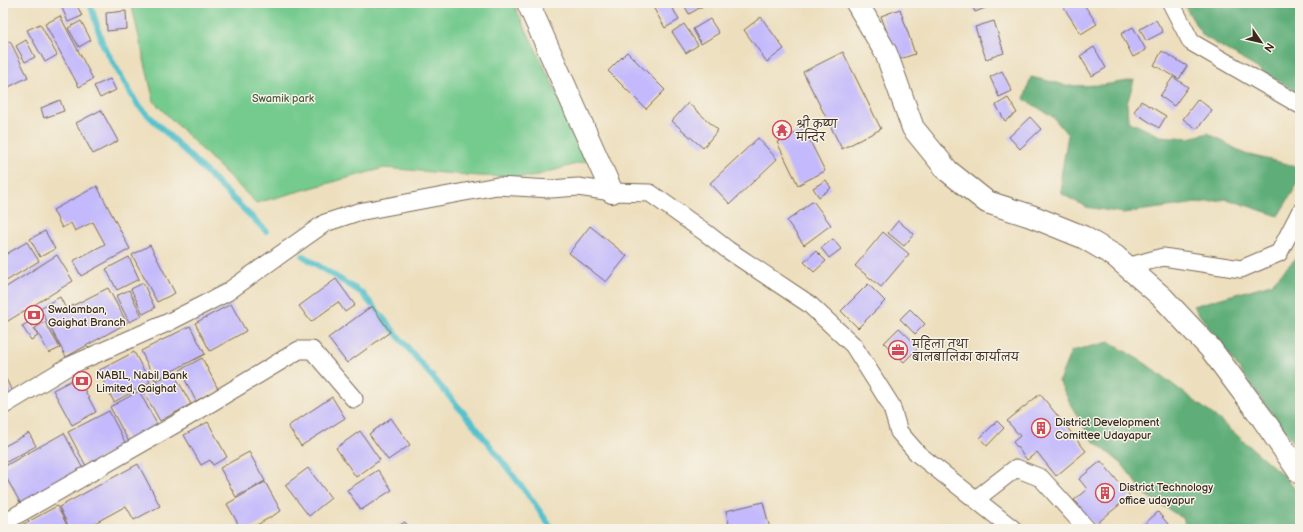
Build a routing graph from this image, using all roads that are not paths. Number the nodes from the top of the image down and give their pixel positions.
1 (528, 3) edge
2 (857, 3) edge
3 (1171, 3) edge
4 (1300, 105) edge
5 (612, 192) junction
6 (1300, 212) edge
7 (1127, 267) junction
8 (354, 399) dead end
9 (3, 406) edge
10 (1300, 473) edge
11 (976, 499) junction
12 (3, 524) edge
13 (1013, 529) edge
14 (1087, 529) edge

1 - 5 main road
2 - 7 main road
3 - 4 street
5 - 9 street
5 - 11 street
6 - 7 street
7 - 10 main road
8 - 12 street
11 - 13 street
11 - 14 street

